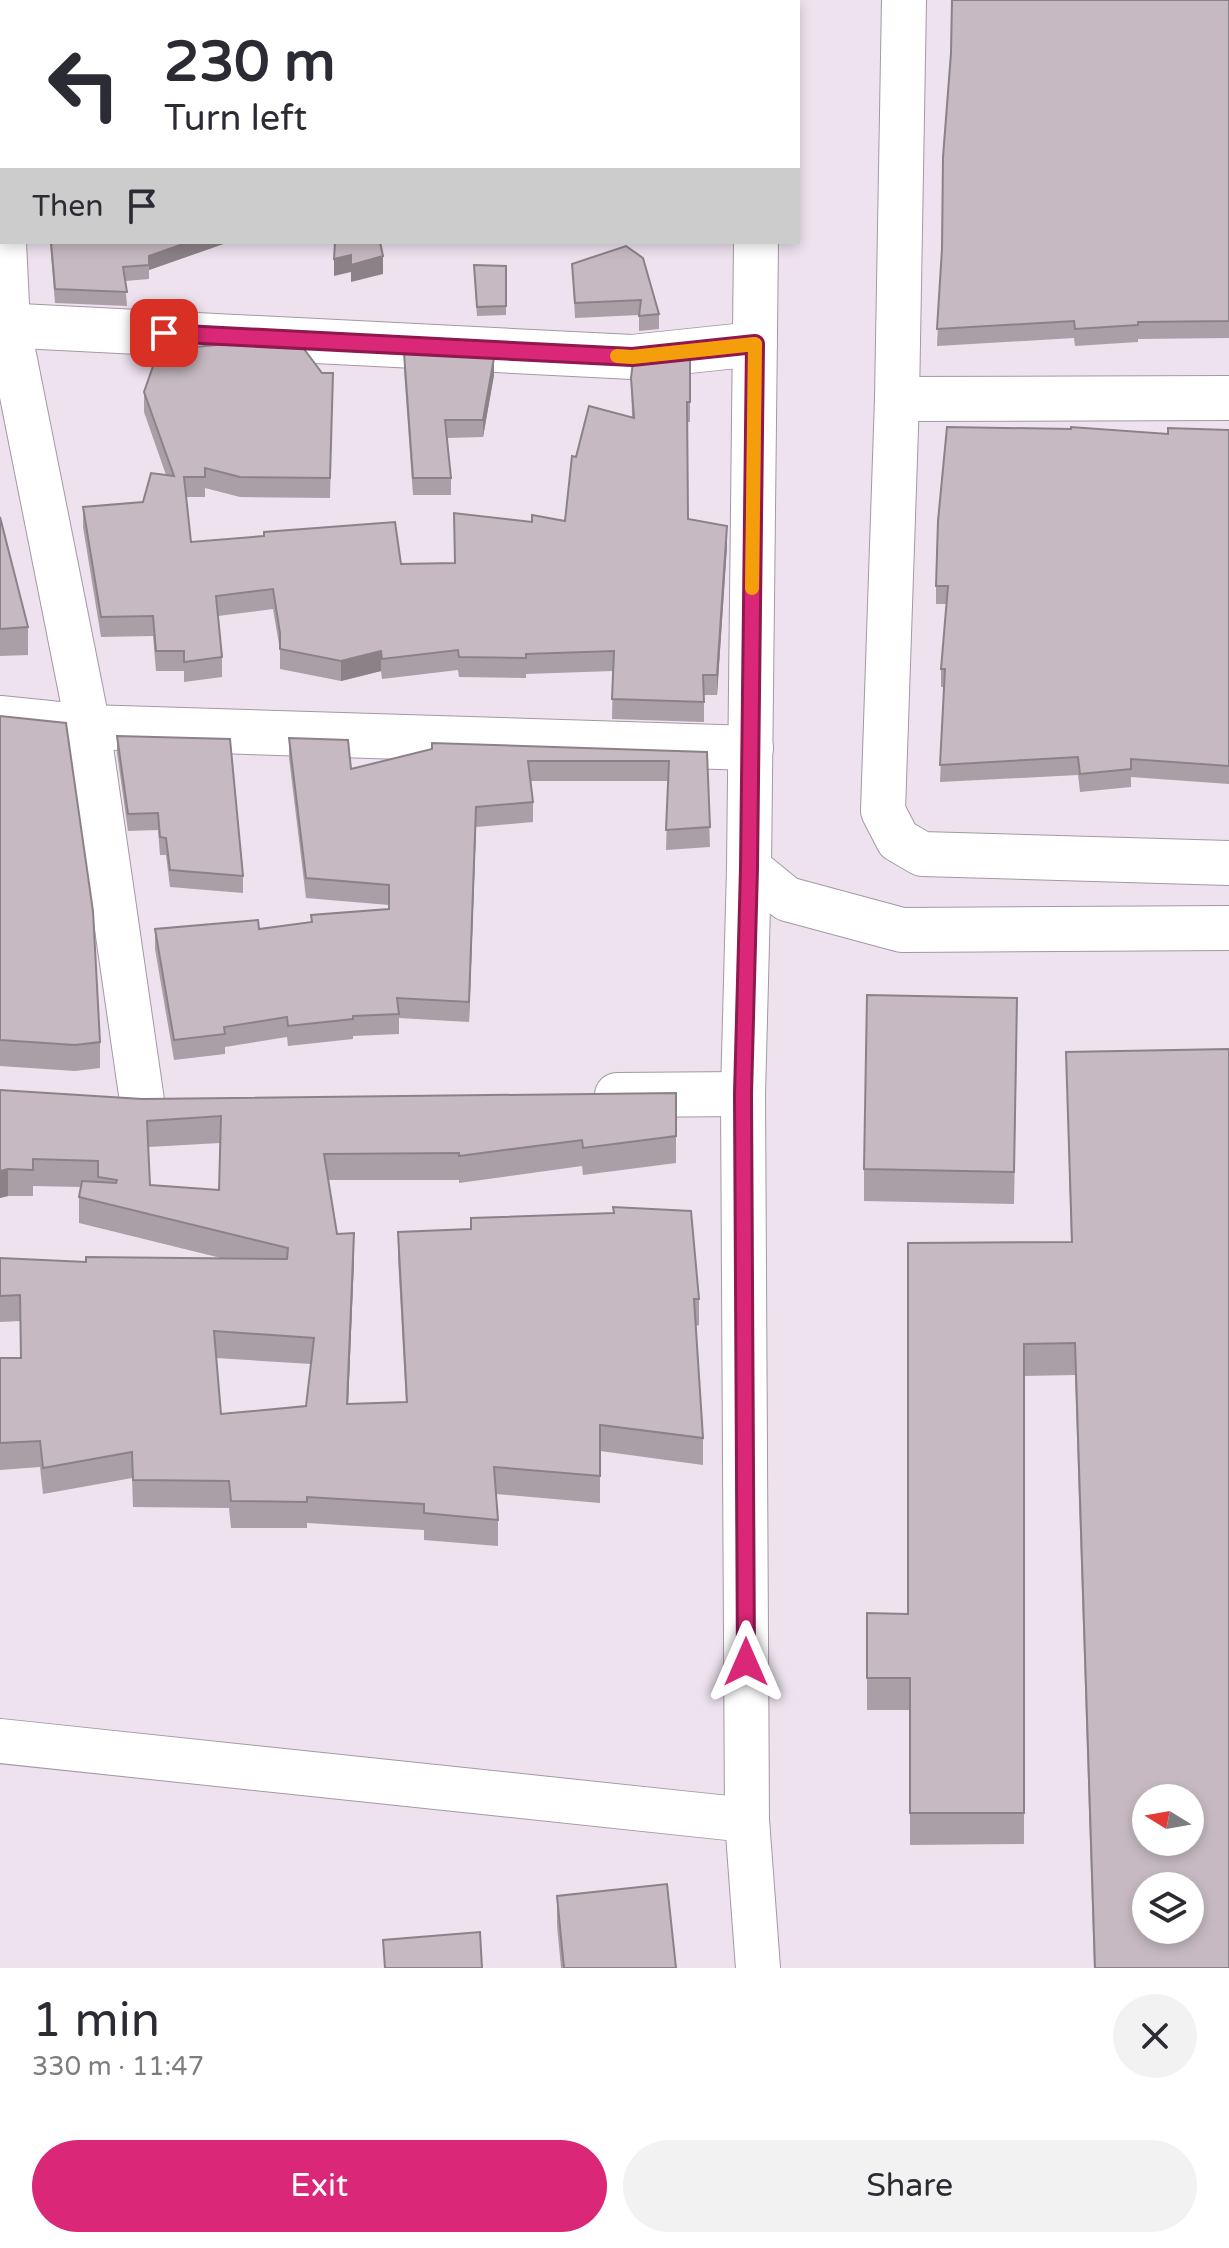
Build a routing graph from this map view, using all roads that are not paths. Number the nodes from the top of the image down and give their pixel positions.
1 (904, 0) edge
2 (4, 244) edge
3 (756, 244) edge
4 (4, 325) edge
5 (755, 344) junction
6 (1229, 398) edge
7 (897, 399) junction
8 (0, 718) edge
9 (88, 727) junction
10 (751, 748) junction
11 (1229, 863) edge
12 (749, 868) junction
13 (1229, 928) edge
14 (743, 1094) junction
15 (585, 1095) edge
16 (142, 1100) edge
17 (0, 1741) edge
18 (747, 1820) junction
19 (758, 1968) edge

1 - 7 street
2 - 4 street
3 - 5 street
4 - 5 street
4 - 9 street
5 - 10 street
6 - 7 street
7 - 11 street
8 - 9 street
9 - 10 street
9 - 16 street
10 - 12 street
12 - 13 street
12 - 14 street
14 - 15 street
14 - 18 street
17 - 18 street
18 - 19 street

